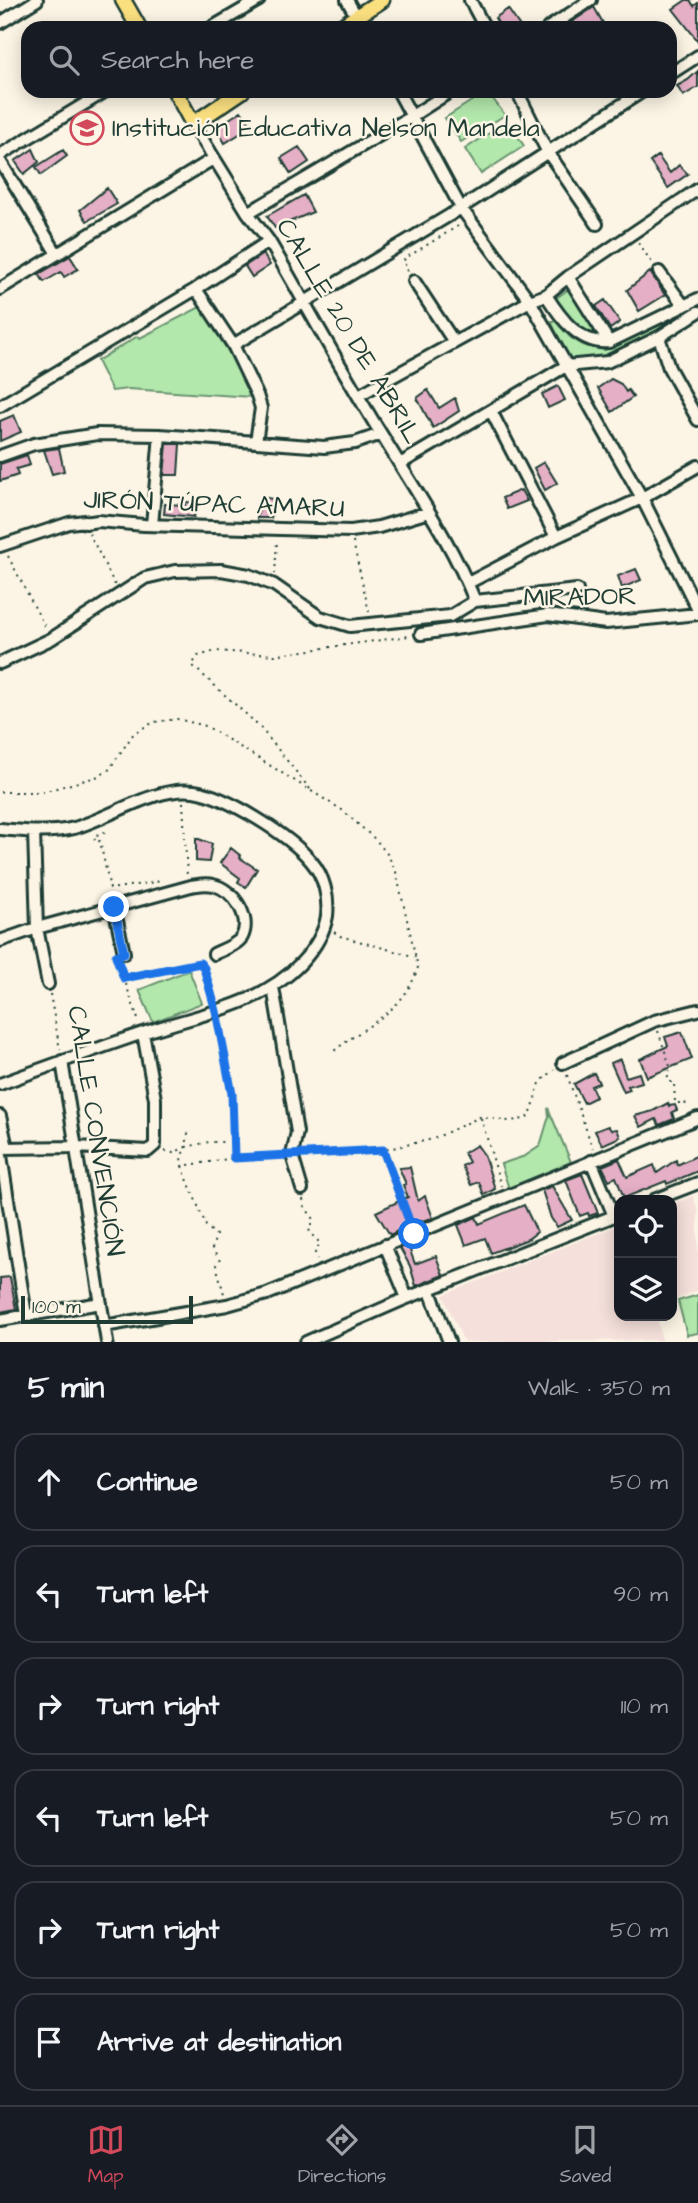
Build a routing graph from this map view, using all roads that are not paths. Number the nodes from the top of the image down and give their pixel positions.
1 (37, 0) edge
2 (123, 0) edge
3 (259, 0) edge
4 (347, 0) edge
5 (382, 0) edge
6 (470, 0) edge
7 (591, 0) edge
8 (135, 21) edge
9 (223, 21) edge
10 (359, 21) edge
11 (361, 21) edge
12 (481, 21) edge
13 (559, 21) edge
14 (0, 23) edge
15 (698, 56) edge
16 (677, 70) edge
17 (94, 98) edge
18 (179, 98) edge
19 (231, 98) edge
20 (402, 98) edge
21 (440, 98) edge
22 (520, 98) edge
23 (632, 98) edge
24 (412, 117) junction
25 (192, 124) junction
26 (547, 151) junction
27 (0, 155) edge
28 (213, 159) junction
29 (0, 161) edge
30 (698, 189) edge
31 (461, 208) junction
32 (248, 213) junction
33 (597, 224) dead end
34 (269, 241) junction
35 (58, 254) junction
36 (659, 272) road end
37 (568, 277) junction
38 (414, 281) road end
39 (0, 289) edge
40 (197, 289) junction
41 (546, 295) junction
42 (698, 299) edge
43 (304, 301) junction
44 (530, 301) junction
45 (684, 306) junction
46 (698, 312) edge
47 (659, 337) junction
48 (454, 342) junction
49 (609, 342) junction
50 (233, 345) junction
51 (566, 366) junction
52 (359, 395) junction
53 (0, 406) edge
54 (491, 411) junction
55 (698, 420) edge
56 (381, 434) junction
57 (160, 435) junction
58 (256, 442) junction
59 (0, 456) edge
60 (400, 464) junction
61 (698, 466) edge
62 (642, 498) junction
63 (429, 512) junction
64 (152, 525) junction
65 (556, 537) junction
66 (1, 546) edge
67 (468, 583) junction
68 (577, 590) dead end
69 (475, 601) junction
70 (698, 612) edge
71 (422, 634) road end
72 (0, 663) edge
73 (0, 829) edge
74 (34, 832) junction
75 (114, 907) junction
76 (37, 928) junction
77 (0, 941) edge
78 (124, 953) road end
79 (214, 954) dead end
80 (48, 984) road end
81 (273, 987) junction
82 (698, 1010) edge
83 (143, 1033) junction
84 (62, 1061) junction
85 (563, 1063) road end
86 (0, 1084) edge
87 (0, 1116) edge
88 (695, 1119) edge
89 (76, 1147) junction
90 (2, 1148) edge
91 (591, 1161) junction
92 (698, 1183) edge
93 (302, 1189) road end
94 (667, 1195) edge
95 (614, 1209) edge
96 (614, 1216) edge
97 (385, 1245) junction
98 (430, 1290) junction
99 (407, 1298) junction
100 (101, 1303) junction
101 (26, 1315) junction
102 (0, 1320) edge
103 (104, 1326) junction
104 (107, 1342) edge
105 (307, 1342) edge
106 (449, 1342) edge

1 - 14 street
2 - 8 main road
3 - 9 street
4 - 10 street
5 - 11 main road
6 - 12 street
7 - 13 street
15 - 16 street
17 - 27 street
18 - 25 main road, CALLE 20 DE ABRIL
19 - 25 main road
20 - 24 street
21 - 24 street
22 - 26 street
23 - 26 street
24 - 31 street
24 - 32 street
25 - 28 street, CALLE 20 DE ABRIL
26 - 31 street
26 - 33 street
28 - 32 street, CALLE 20 DE ABRIL
28 - 35 street
29 - 35 street
30 - 37 street
31 - 43 street
31 - 44 street
32 - 34 street, CALLE 20 DE ABRIL
34 - 40 street
34 - 43 street, CALLE 20 DE ABRIL
35 - 39 street
36 - 45 street
37 - 41 street
37 - 49 street
38 - 48 street
40 - 50 street
40 - 53 street
41 - 44 street
41 - 49 street
42 - 45 street
43 - 50 street
43 - 52 street, CALLE 20 DE ABRIL
44 - 48 street
44 - 51 street
45 - 49 street
46 - 47 street
47 - 51 street
47 - 55 street
48 - 52 street
50 - 58 street
51 - 54 street
51 - 62 street
52 - 56 street, CALLE 20 DE ABRIL
54 - 60 street
54 - 65 street
56 - 58 street
56 - 60 street, CALLE 20 DE ABRIL
57 - 58 street
57 - 59 street
57 - 64 street
60 - 63 street, CALLE 20 DE ABRIL
61 - 62 street
62 - 65 street
62 - 70 street
63 - 64 street, JIRÓN TÚPAC AMARU
63 - 67 street, CALLE 20 DE ABRIL
64 - 66 street, JIRÓN TÚPAC AMARU
65 - 67 street
67 - 69 street, CALLE 20 DE ABRIL
68 - 69 street
69 - 72 street
70 - 71 street, MIRADOR
73 - 74 street
74 - 76 street, CALLE CONVENCIÓN
74 - 81 street
75 - 76 street
75 - 78 street
75 - 79 street
76 - 77 street
76 - 80 street, CALLE CONVENCIÓN
81 - 83 street
81 - 93 street
82 - 85 street
83 - 84 street
83 - 89 street
84 - 86 street
84 - 89 street, CALLE CONVENCIÓN
87 - 90 street
88 - 91 street
89 - 90 street
89 - 100 street, CALLE CONVENCIÓN
90 - 101 street
91 - 95 street
91 - 97 street
92 - 94 street
96 - 98 street
97 - 99 street
97 - 103 street
98 - 99 street
98 - 106 street
99 - 105 street
100 - 101 street
100 - 103 street, CALLE CONVENCIÓN
101 - 102 street
103 - 104 street, CALLE CONVENCIÓN

